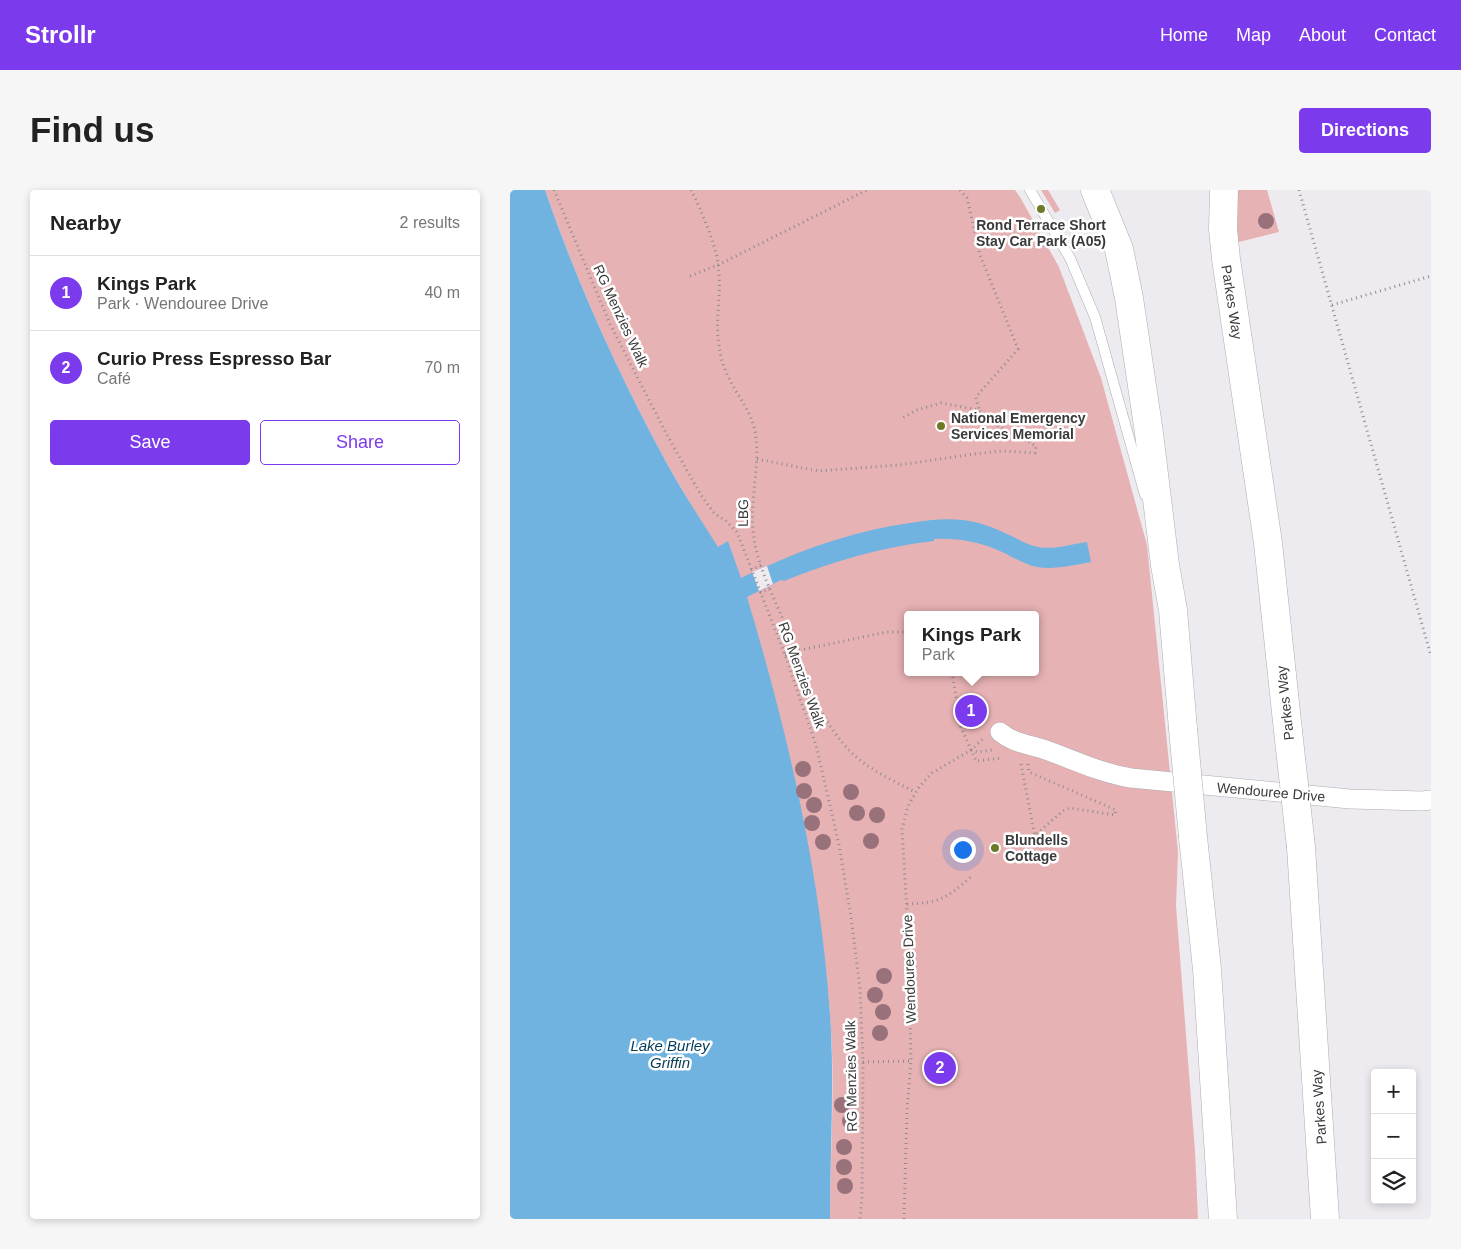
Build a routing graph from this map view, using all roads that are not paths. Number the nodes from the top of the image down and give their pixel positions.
1 (1030, 190) edge
2 (1087, 190) edge
3 (1095, 190) edge
4 (1224, 190) edge
5 (1109, 222) junction
6 (1165, 565) junction
7 (1000, 732) dead end
8 (1431, 800) edge
9 (1223, 1219) edge
10 (1325, 1219) edge

1 - 6 lane
2 - 5 main road
3 - 5 main road
4 - 10 main road, Parkes Way, bridge
5 - 6 main road
6 - 9 main road, bridge
7 - 8 street, Wendouree Drive

